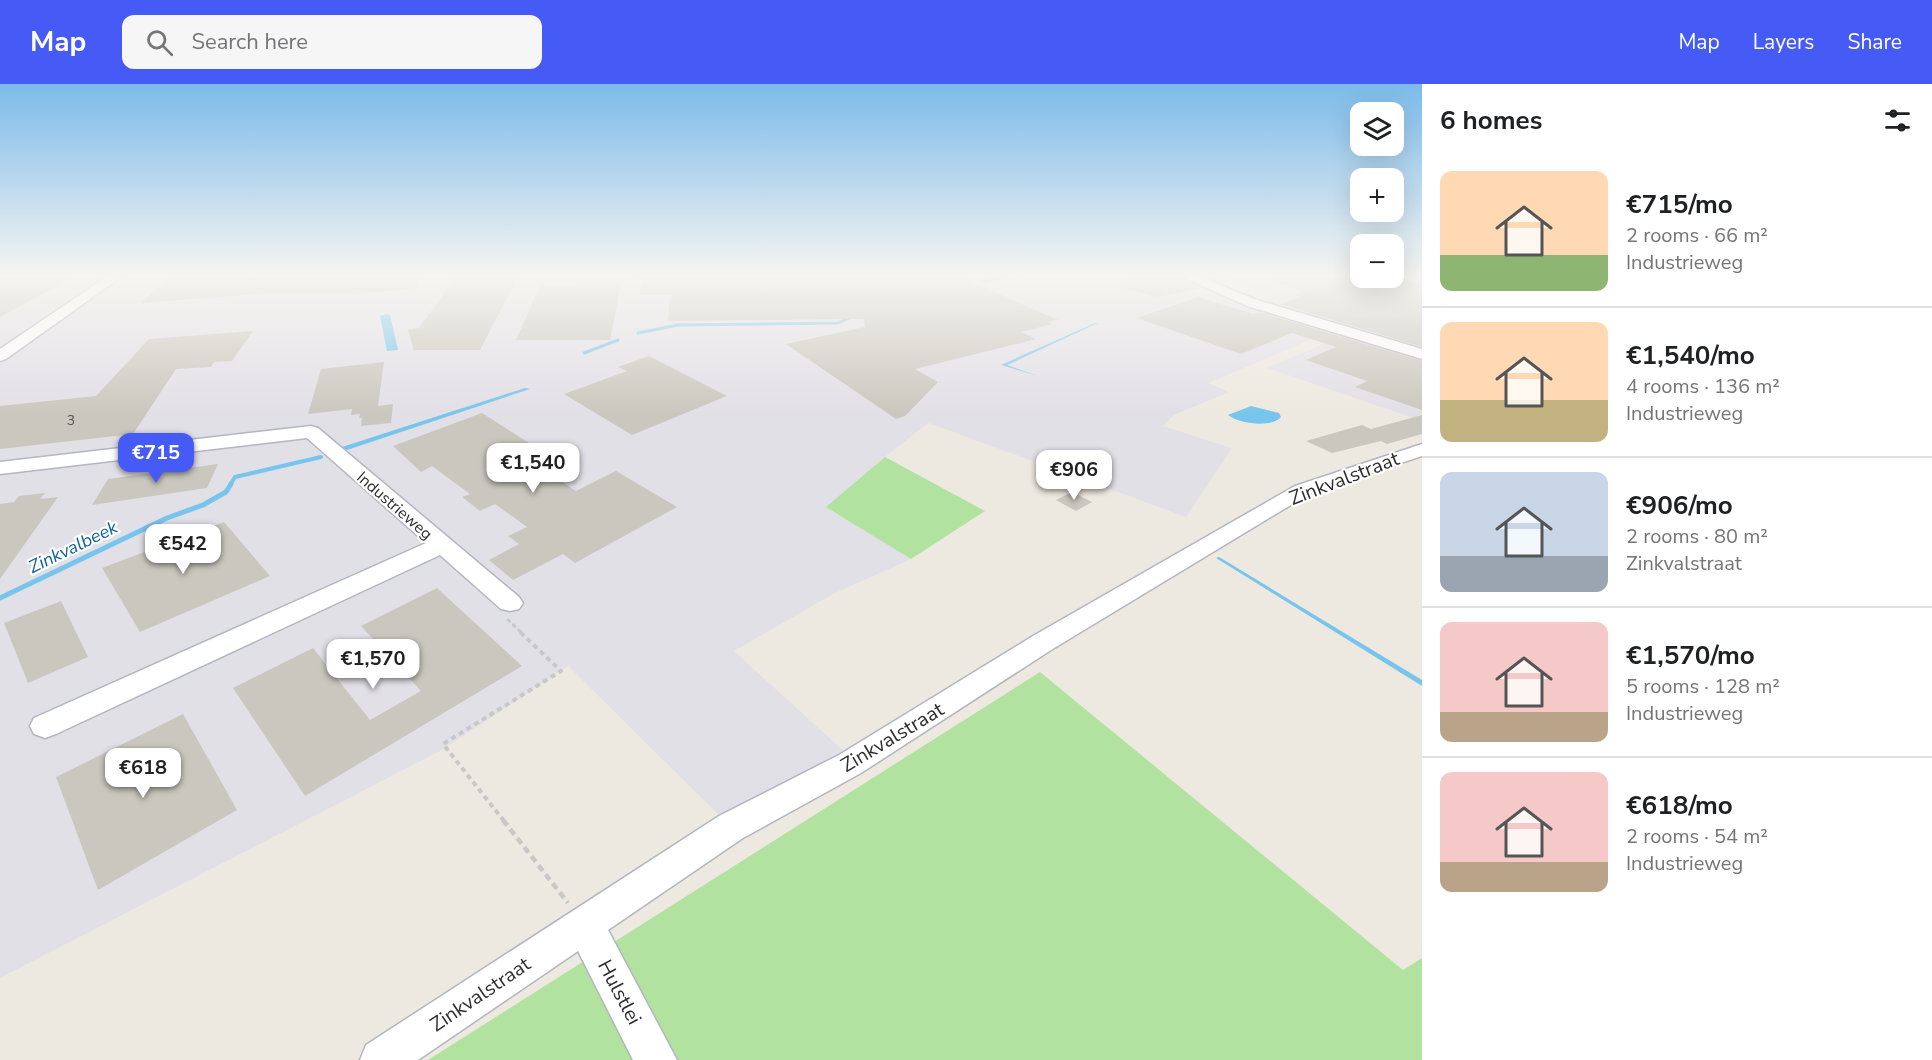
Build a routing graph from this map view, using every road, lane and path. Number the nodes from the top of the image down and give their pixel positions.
1 (49, 323) edge
2 (1317, 323) edge
3 (1422, 354) edge
4 (0, 356) edge
5 (1422, 450) edge
6 (0, 468) edge
7 (442, 545) junction
8 (510, 603) joint
9 (45, 726) dead end
10 (584, 924) junction
11 (381, 1060) edge
12 (656, 1060) edge

1 - 4 street
2 - 3 street
5 - 10 street, Zinkvalstraat
6 - 7 street, Industrieweg
7 - 8 street
7 - 9 street, Industrieweg
8 - 10 path
10 - 11 street, Zinkvalstraat
10 - 12 street, Hulstlei

